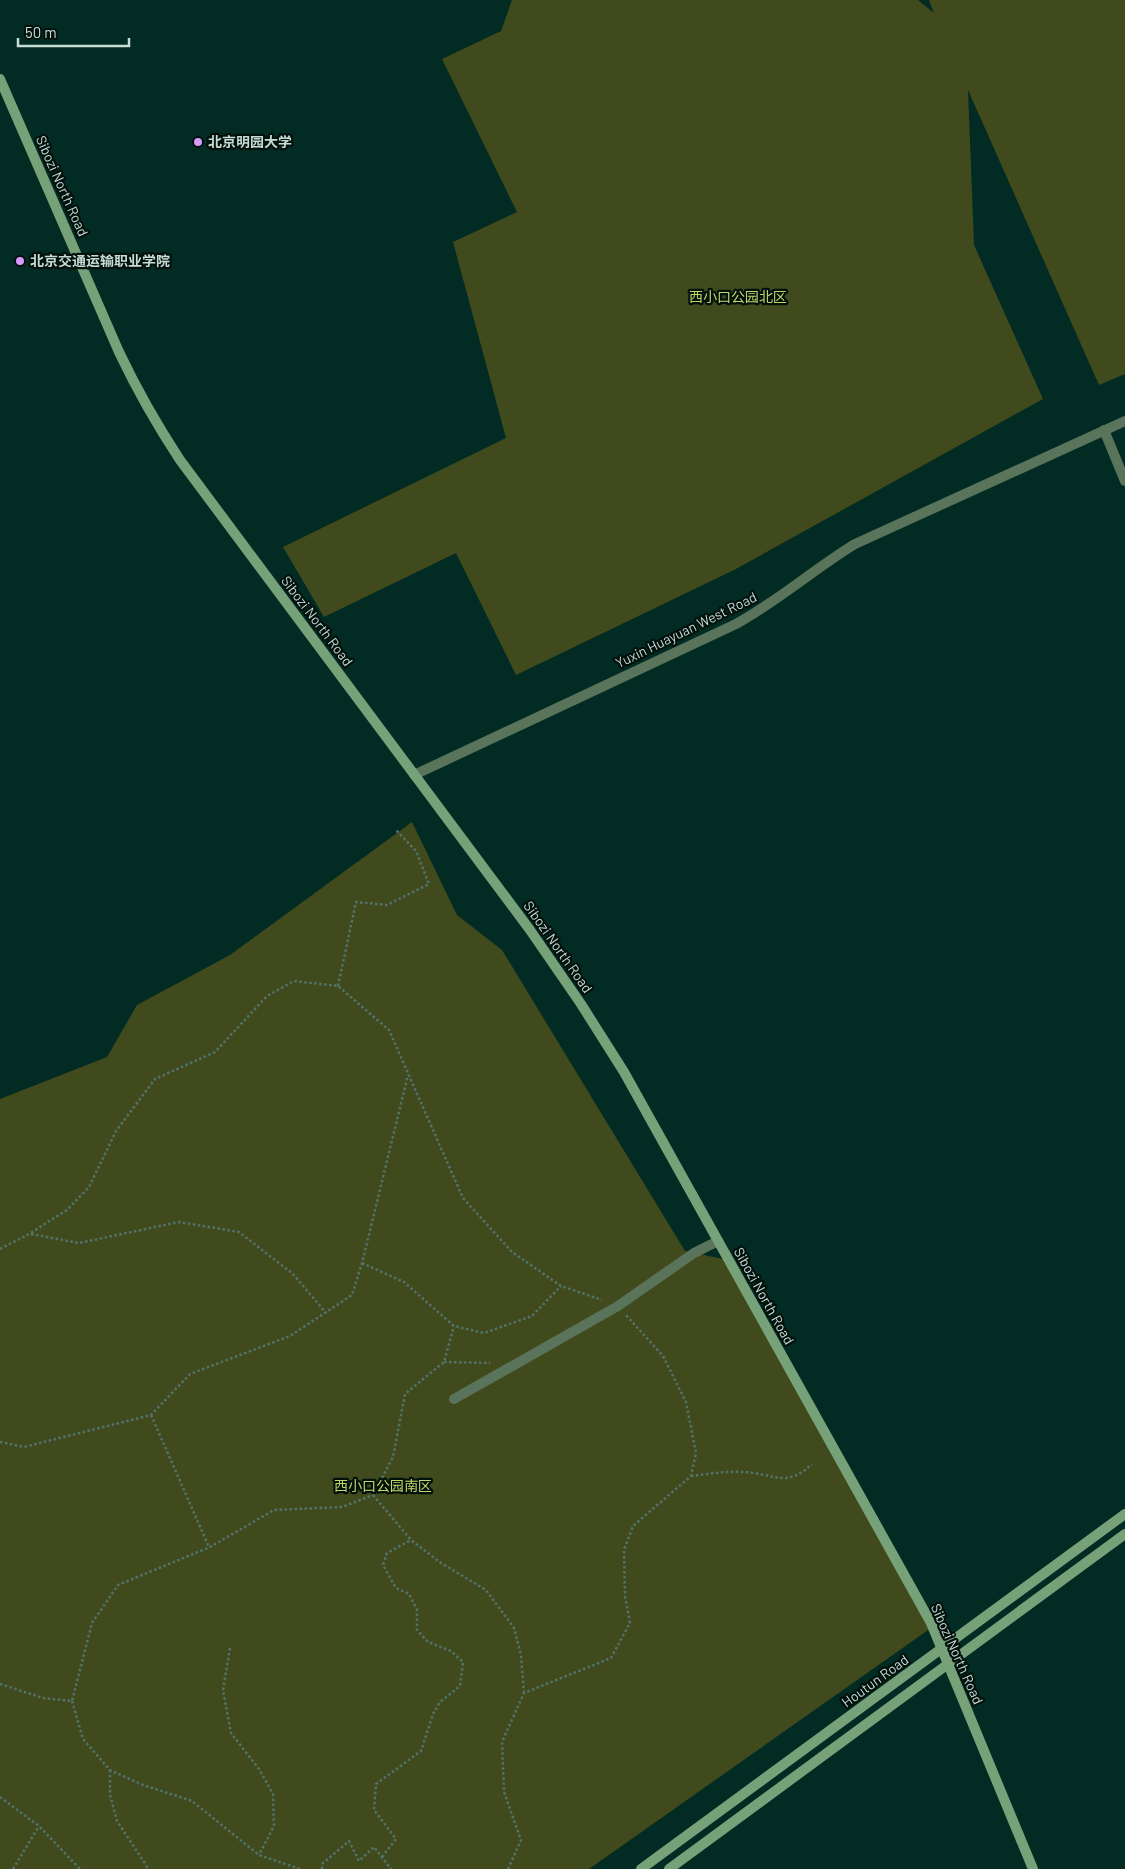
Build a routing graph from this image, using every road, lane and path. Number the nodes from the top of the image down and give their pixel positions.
1 (0, 79) edge
2 (1125, 421) edge
3 (1104, 430) junction
4 (1125, 481) edge
5 (414, 775) junction
6 (395, 829) dead end
7 (338, 986) junction
8 (408, 1074) junction
9 (29, 1234) junction
10 (718, 1241) junction
11 (0, 1249) edge
12 (362, 1263) junction
13 (561, 1286) junction
14 (618, 1306) junction
15 (326, 1313) junction
16 (454, 1326) junction
17 (444, 1362) junction
18 (500, 1373) junction
19 (454, 1399) dead end
20 (151, 1416) junction
21 (0, 1442) edge
22 (812, 1464) dead end
23 (691, 1476) junction
24 (373, 1495) junction
25 (1125, 1514) edge
26 (1125, 1534) edge
27 (411, 1540) junction
28 (210, 1547) junction
29 (230, 1648) dead end
30 (942, 1648) junction
31 (948, 1664) junction
32 (0, 1684) edge
33 (524, 1693) junction
34 (72, 1701) junction
35 (110, 1770) junction
36 (0, 1797) edge
37 (39, 1826) junction
38 (259, 1855) junction
39 (382, 1857) junction
40 (13, 1869) edge
41 (80, 1869) edge
42 (148, 1869) edge
43 (300, 1869) edge
44 (322, 1869) edge
45 (391, 1869) edge
46 (508, 1869) edge
47 (641, 1869) edge
48 (669, 1869) edge
49 (1033, 1869) edge

1 - 5 street, Sibozi North Road
2 - 3 street, Yuxin Huayuan West Road
3 - 4 street
3 - 5 street, Yuxin Huayuan West Road
5 - 10 street, Sibozi North Road
6 - 7 path
7 - 8 path
7 - 9 path
8 - 12 path
8 - 13 path
9 - 11 path
9 - 15 path
10 - 14 street
10 - 30 street, Sibozi North Road
12 - 15 path
12 - 16 path
13 - 14 path
13 - 16 path
14 - 18 street
14 - 23 path
15 - 20 path
16 - 17 path
17 - 18 path
17 - 24 path
18 - 19 street
20 - 21 path
20 - 28 path
22 - 23 path
23 - 33 path
24 - 27 path
24 - 28 path
25 - 30 street, Houtun Road
26 - 31 street
27 - 33 path
27 - 39 path
28 - 34 path
29 - 38 path
30 - 31 street, Sibozi North Road
30 - 47 street, Houtun Road
31 - 48 street
31 - 49 street, Sibozi North Road
32 - 34 path
33 - 46 path
34 - 35 path
35 - 38 path
35 - 42 path
36 - 37 path
37 - 40 path
37 - 41 path
38 - 43 path
39 - 44 path
39 - 45 path

